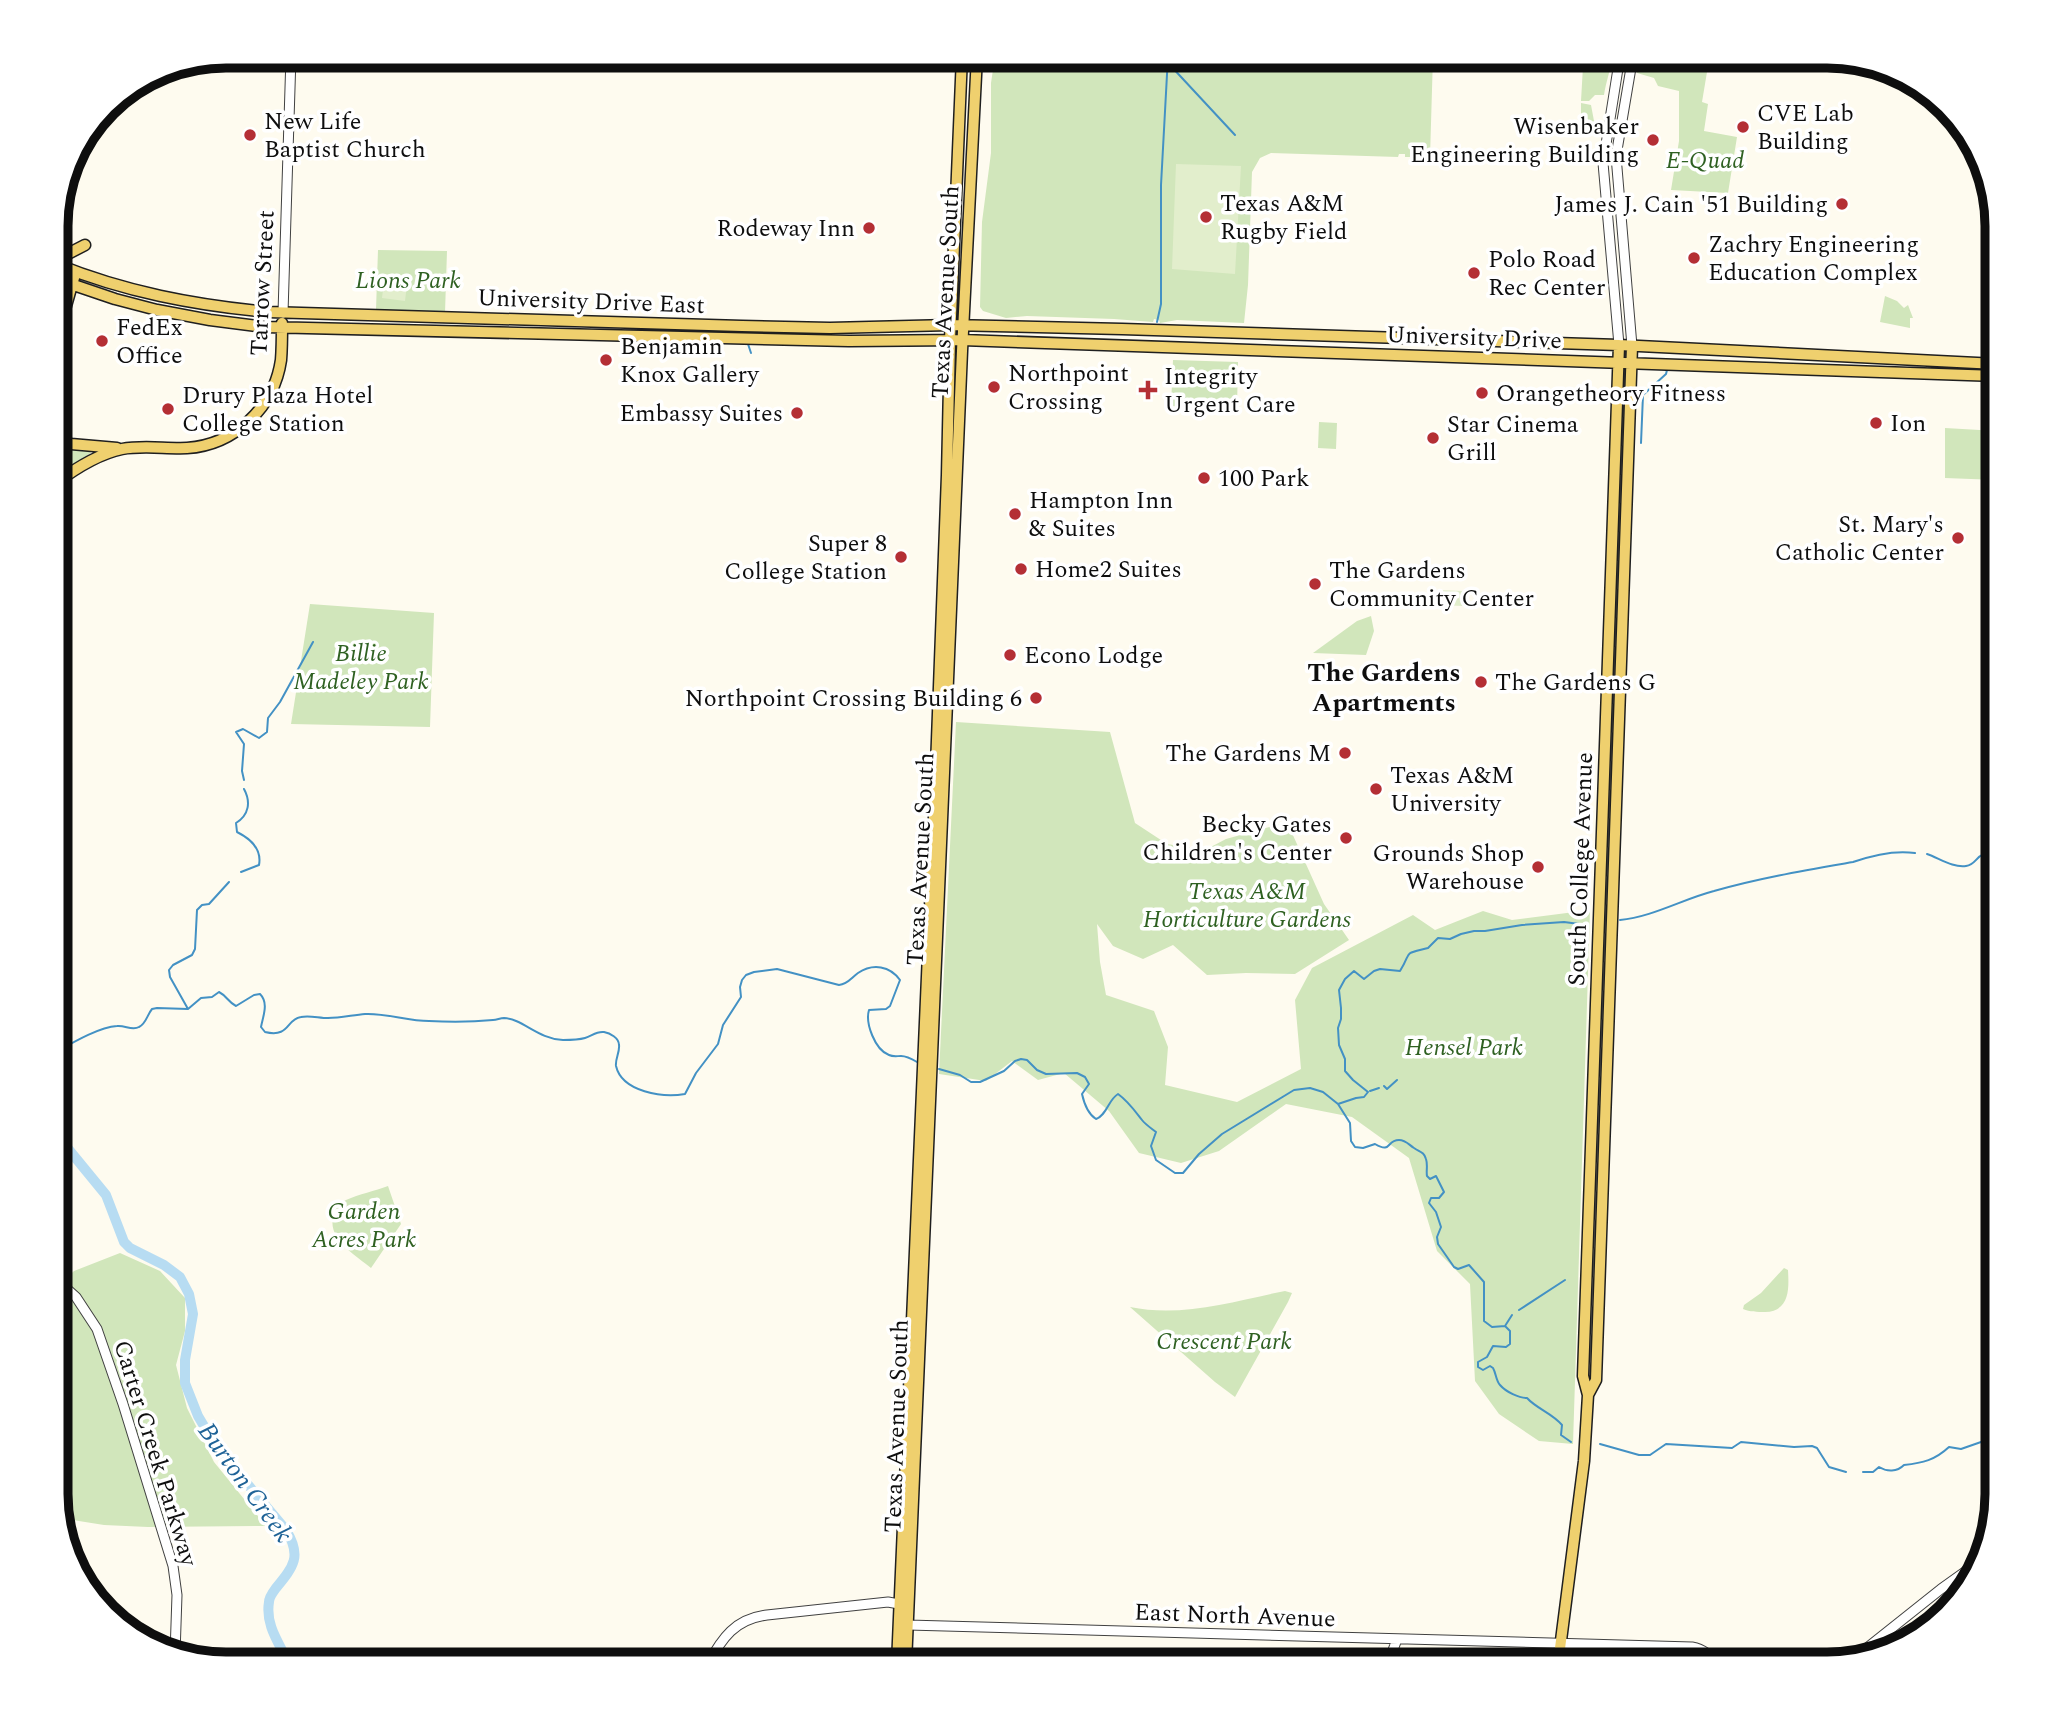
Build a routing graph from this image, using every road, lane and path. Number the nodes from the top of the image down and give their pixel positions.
1 (1617, 68) edge
2 (1631, 68) edge
3 (291, 69) edge
4 (961, 69) edge
5 (975, 69) edge
6 (1616, 75) junction
7 (1629, 77) junction
8 (85, 245) dead end
9 (69, 254) edge
10 (69, 268) edge
11 (76, 272) junction
12 (71, 285) junction
13 (966, 291) junction
14 (69, 293) edge
15 (283, 313) junction
16 (420, 317) junction
17 (515, 319) junction
18 (562, 321) junction
19 (950, 325) junction
20 (964, 326) junction
21 (1000, 327) junction
22 (282, 328) junction
23 (395, 329) junction
24 (483, 331) junction
25 (536, 333) junction
26 (950, 340) junction
27 (962, 340) junction
28 (1619, 345) junction
29 (1632, 346) junction
30 (1619, 362) junction
31 (1632, 363) junction
32 (1985, 363) edge
33 (1985, 376) edge
34 (69, 443) edge
35 (123, 449) junction
36 (69, 475) edge
37 (1613, 532) junction
38 (1626, 533) junction
39 (940, 655) junction
40 (947, 716) junction
41 (1602, 837) junction
42 (1615, 837) junction
43 (922, 1070) junction
44 (1592, 1121) junction
45 (1606, 1122) junction
46 (929, 1137) junction
47 (919, 1149) junction
48 (926, 1218) junction
49 (69, 1291) edge
50 (910, 1349) junction
51 (1588, 1395) junction
52 (917, 1409) junction
53 (1964, 1572) edge
54 (899, 1604) junction
55 (908, 1625) junction
56 (1397, 1639) junction
57 (175, 1643) edge
58 (1561, 1643) junction
59 (1871, 1645) edge
60 (715, 1652) edge
61 (897, 1652) edge
62 (907, 1652) edge
63 (1392, 1652) edge
64 (1560, 1652) edge
65 (1705, 1652) edge

1 - 6 street
2 - 7 street
3 - 15 street, Tarrow Street
4 - 19 main road, Texas Avenue South
5 - 13 main road, Texas Avenue South
6 - 7 street
6 - 28 street
7 - 29 street
8 - 9 main road
10 - 11 main road, University Drive East
11 - 12 main road
11 - 15 main road, University Drive East
12 - 14 main road
12 - 22 main road, University Drive East
13 - 20 main road, Texas Avenue South
13 - 21 main road
15 - 16 main road, University Drive East
15 - 22 main road, Tarrow Street
16 - 17 main road, University Drive East
16 - 23 main road
17 - 18 main road, University Drive East
17 - 24 main road
18 - 19 main road, University Drive East
18 - 25 main road
19 - 20 main road, University Drive East
19 - 26 main road, Texas Avenue South
20 - 21 main road, University Drive
20 - 27 main road, Texas Avenue South
21 - 28 main road, University Drive
22 - 23 main road, University Drive East
22 - 35 main road, Tarrow Street
23 - 24 main road, University Drive East
24 - 25 main road, University Drive East
25 - 26 main road, University Drive East
26 - 27 main road, University Drive
26 - 39 main road, Texas Avenue South
27 - 30 main road, University Drive
27 - 40 main road, Texas Avenue South
28 - 29 main road, University Drive
28 - 30 main road, South College Avenue
29 - 31 main road, South College Avenue
29 - 32 main road, University Drive
30 - 31 main road, University Drive
30 - 37 main road, South College Avenue
31 - 33 main road, University Drive
31 - 38 main road, South College Avenue
34 - 35 main road
35 - 36 main road, Tarrow Street
37 - 38 main road
37 - 41 main road, South College Avenue
38 - 42 main road, South College Avenue
39 - 40 main road
39 - 43 main road, Texas Avenue South
40 - 46 main road, Texas Avenue South
41 - 42 main road
41 - 44 main road, South College Avenue
42 - 45 main road, South College Avenue
43 - 46 main road
43 - 47 main road, Texas Avenue South
44 - 45 main road
44 - 51 main road, South College Avenue
45 - 51 main road, South College Avenue
46 - 48 main road, Texas Avenue South
47 - 48 main road
47 - 50 main road, Texas Avenue South
48 - 52 main road, Texas Avenue South
49 - 57 street, Carter Creek Parkway
50 - 52 main road
50 - 54 main road, Texas Avenue South
51 - 58 main road, South College Avenue
52 - 55 main road, Texas Avenue South
53 - 59 street
54 - 55 street
54 - 60 street
54 - 61 main road, Texas Avenue South
55 - 56 street, East North Avenue
55 - 62 main road, Texas Avenue South
56 - 58 street, East North Avenue
56 - 63 street
58 - 64 main road, South College Avenue
58 - 65 street, East North Avenue

